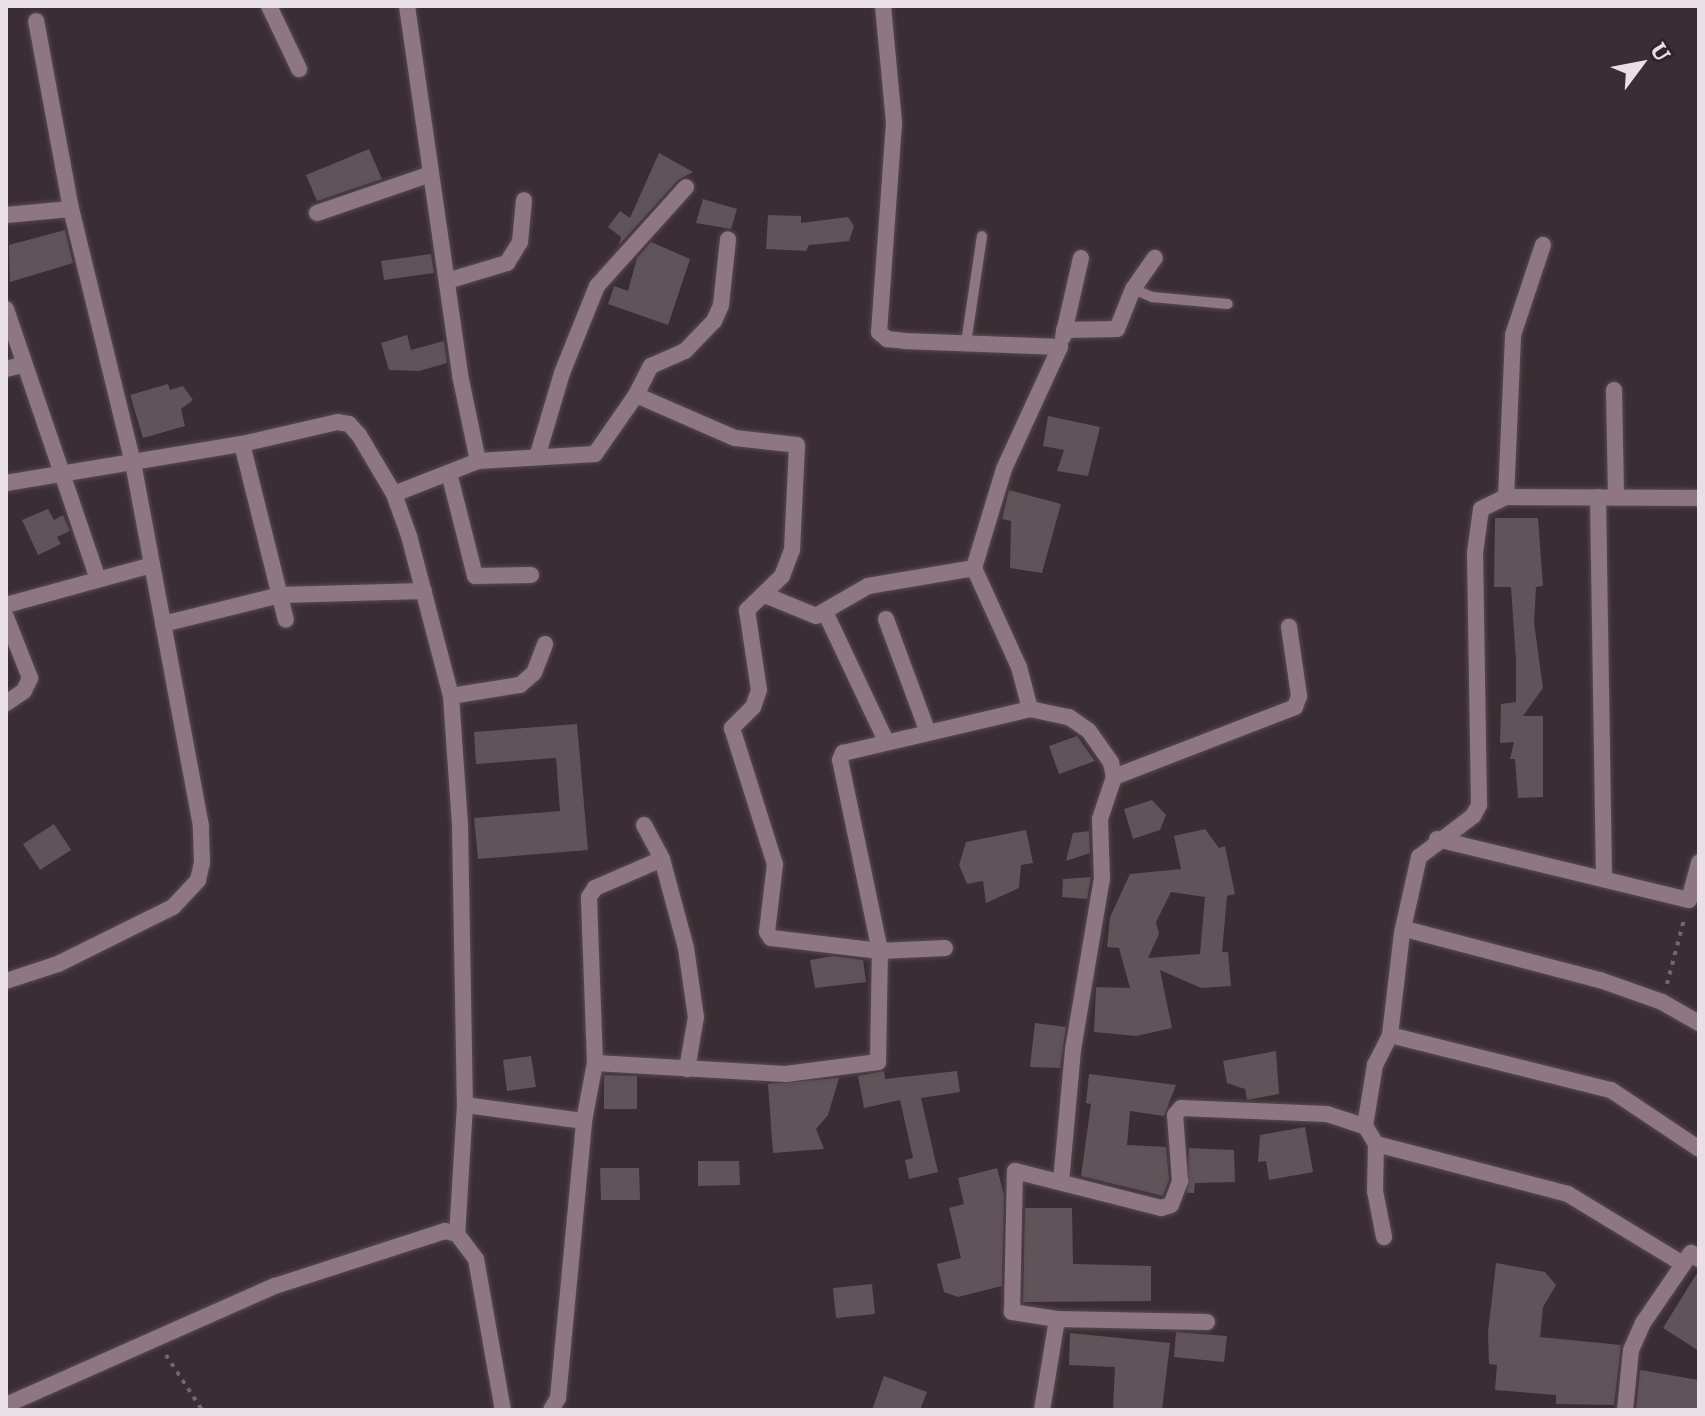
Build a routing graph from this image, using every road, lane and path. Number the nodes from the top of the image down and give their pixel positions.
1 (269, 6) edge
2 (407, 6) edge
3 (883, 6) edge
4 (36, 21) dead end
5 (299, 69) dead end
6 (431, 174) junction
7 (686, 187) dead end
8 (524, 200) dead end
9 (71, 209) junction
10 (317, 213) dead end
11 (6, 215) edge
12 (982, 236) dead end
13 (728, 239) dead end
14 (1543, 245) dead end
15 (1081, 258) dead end
16 (1155, 258) dead end
17 (447, 281) junction
18 (1133, 289) junction
19 (1228, 304) dead end
20 (6, 309) edge
21 (1062, 338) junction
22 (966, 343) junction
23 (14, 367) edge
24 (1614, 390) dead end
25 (636, 395) junction
26 (242, 444) junction
27 (546, 454) junction
28 (478, 461) junction
29 (133, 463) junction
30 (60, 472) junction
31 (449, 473) junction
32 (6, 483) edge
33 (394, 494) junction
34 (1616, 496) junction
35 (1506, 497) junction
36 (1598, 497) junction
37 (1699, 498) edge
38 (152, 565) junction
39 (974, 568) junction
40 (531, 575) dead end
41 (98, 579) junction
42 (424, 591) junction
43 (280, 595) junction
44 (765, 595) junction
45 (6, 605) edge
46 (826, 614) junction
47 (6, 617) edge
48 (886, 619) dead end
49 (286, 620) dead end
50 (163, 624) junction
51 (1289, 627) dead end
52 (545, 644) dead end
53 (451, 696) junction
54 (6, 703) edge
55 (1030, 709) junction
56 (927, 730) junction
57 (886, 741) junction
58 (1114, 777) junction
59 (644, 825) dead end
60 (1437, 839) junction
61 (662, 859) junction
62 (1699, 862) edge
63 (1604, 879) junction
64 (1689, 900) junction
65 (1405, 929) junction
66 (945, 948) dead end
67 (880, 951) junction
68 (6, 981) edge
69 (1662, 1002) junction
70 (1699, 1023) edge
71 (1390, 1035) junction
72 (595, 1063) junction
73 (687, 1069) junction
74 (465, 1105) junction
75 (584, 1121) junction
76 (1365, 1126) junction
77 (1376, 1144) junction
78 (1699, 1149) edge
79 (1061, 1182) junction
80 (457, 1234) junction
81 (1384, 1237) dead end
82 (1693, 1254) edge
83 (1057, 1319) junction
84 (1207, 1322) dead end
85 (156, 1339) junction
86 (6, 1405) edge
87 (202, 1410) edge
88 (503, 1410) edge
89 (551, 1410) edge
90 (1042, 1410) edge
91 (1625, 1410) edge

1 - 5 street
2 - 6 street
3 - 22 street
4 - 9 street
6 - 10 street
6 - 17 street
7 - 27 street
8 - 17 street
9 - 11 street
9 - 29 street
12 - 22 lane
13 - 25 street
14 - 35 street
15 - 21 street
16 - 18 street
17 - 28 street
18 - 19 lane
18 - 21 street
20 - 23 street
21 - 22 street
21 - 39 street
23 - 30 street
24 - 34 street
25 - 27 street
25 - 44 street
26 - 29 street
26 - 33 street
26 - 43 street
27 - 28 street
28 - 31 street
29 - 30 street
29 - 38 street
30 - 32 street
30 - 41 street
31 - 33 street
31 - 40 street
33 - 42 street
34 - 36 street
34 - 37 street
35 - 36 street
35 - 60 street
36 - 63 street
38 - 41 street
38 - 50 street
39 - 46 street
39 - 55 street
41 - 45 street
42 - 43 street
42 - 53 street
43 - 49 street
43 - 50 street
44 - 46 street
44 - 67 street
46 - 57 street
47 - 54 street
48 - 56 street
50 - 68 street
51 - 58 street
52 - 53 street
53 - 74 street
55 - 56 street
55 - 58 street
56 - 57 street
57 - 67 street
58 - 79 street
59 - 61 street
60 - 63 street
60 - 65 street
61 - 72 street
61 - 73 street
62 - 64 street
63 - 64 street
64 - 69 path
65 - 69 street
65 - 71 street
66 - 67 street
67 - 73 street
69 - 70 street
71 - 76 street
71 - 78 street
72 - 73 street
72 - 75 street
74 - 75 street
74 - 80 street
75 - 89 street
76 - 77 street
76 - 79 street
77 - 81 street
77 - 82 street
79 - 83 street
80 - 85 street
80 - 88 street
82 - 91 street
83 - 84 street
83 - 90 street
85 - 86 street
85 - 87 path

